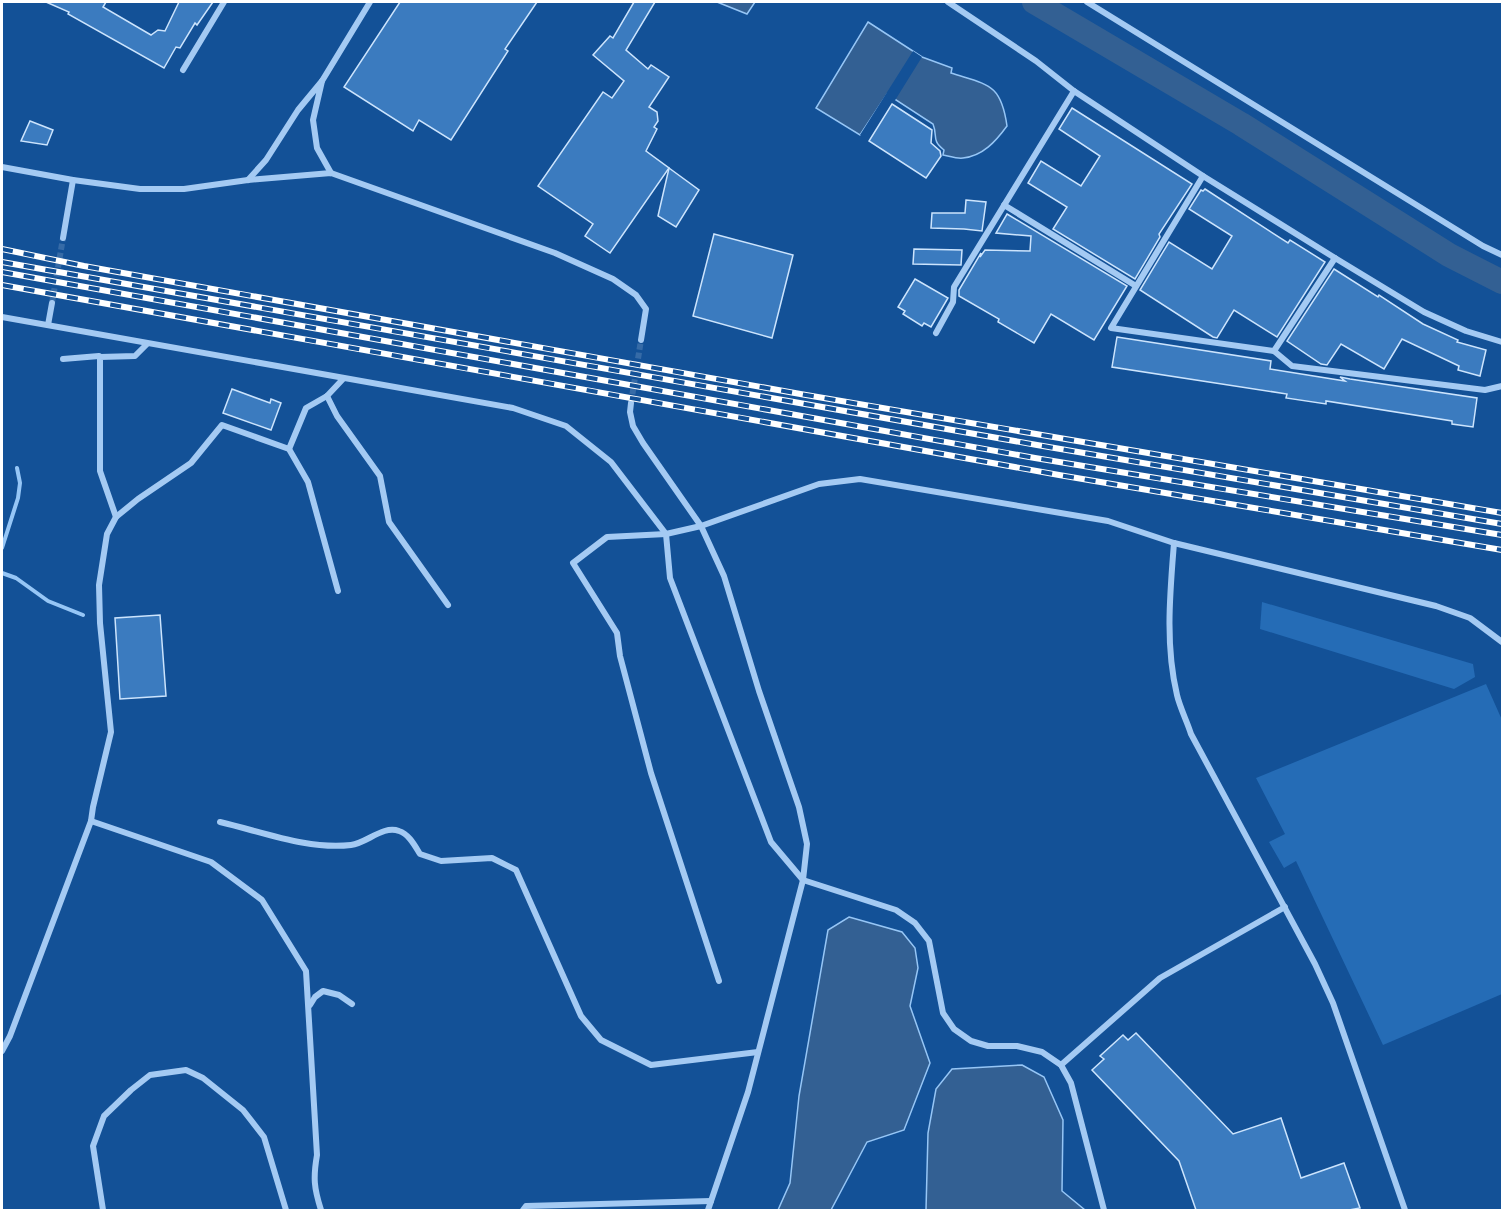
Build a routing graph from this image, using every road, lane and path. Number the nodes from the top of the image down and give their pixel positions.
1 (224, 2) edge
2 (370, 2) edge
3 (948, 2) edge
4 (1087, 2) edge
5 (183, 70) dead end
6 (322, 81) junction
7 (1074, 91) junction
8 (2, 167) edge
9 (331, 173) junction
10 (1203, 176) junction
11 (73, 180) junction
12 (248, 180) junction
13 (1004, 205) junction
14 (63, 238) tunnel mouth
15 (1503, 255) edge
16 (1335, 258) junction
17 (1136, 286) junction
18 (52, 303) tunnel mouth
19 (2, 317) edge
20 (48, 325) junction
21 (936, 333) dead end
22 (641, 340) tunnel mouth
23 (1503, 342) edge
24 (147, 344) junction
25 (1274, 351) junction
26 (99, 356) dead end
27 (63, 359) dead end
28 (343, 379) junction
29 (1503, 386) edge
30 (327, 396) junction
31 (631, 403) tunnel mouth
32 (289, 449) junction
33 (116, 517) junction
34 (702, 526) junction
35 (666, 534) junction
36 (1174, 543) junction
37 (338, 591) dead end
38 (448, 605) dead end
39 (1503, 642) edge
40 (91, 821) junction
41 (220, 822) dead end
42 (802, 880) junction
43 (1285, 908) junction
44 (718, 981) dead end
45 (352, 1004) dead end
46 (309, 1005) junction
47 (2, 1051) edge
48 (758, 1052) junction
49 (1061, 1065) junction
50 (711, 1201) junction
51 (103, 1210) edge
52 (286, 1210) edge
53 (321, 1210) edge
54 (523, 1210) edge
55 (708, 1210) edge
56 (1104, 1210) edge
57 (1405, 1210) edge

1 - 5 street
2 - 6 street
3 - 7 street
4 - 15 street
6 - 9 street
6 - 12 street
7 - 10 street
7 - 13 street
8 - 11 street
9 - 12 street
9 - 22 street
10 - 16 street
10 - 17 street
11 - 12 street
11 - 14 street
13 - 17 street
13 - 21 street
16 - 23 street
16 - 25 street
17 - 25 street
18 - 20 street
19 - 20 street
20 - 24 street
24 - 28 street
24 - 33 street
25 - 29 street
26 - 27 street
28 - 30 street
28 - 35 street
30 - 32 street
30 - 38 street
31 - 34 street
32 - 33 street
32 - 37 street
33 - 40 street
34 - 35 street
34 - 36 street
34 - 42 street
35 - 42 street
35 - 44 street
36 - 39 street
36 - 43 street
40 - 46 street
40 - 47 street
41 - 48 street
42 - 48 street
42 - 49 street
43 - 49 street
43 - 57 street
45 - 46 street
46 - 53 street
48 - 50 street
49 - 56 street
50 - 54 street
50 - 55 street
51 - 52 street

